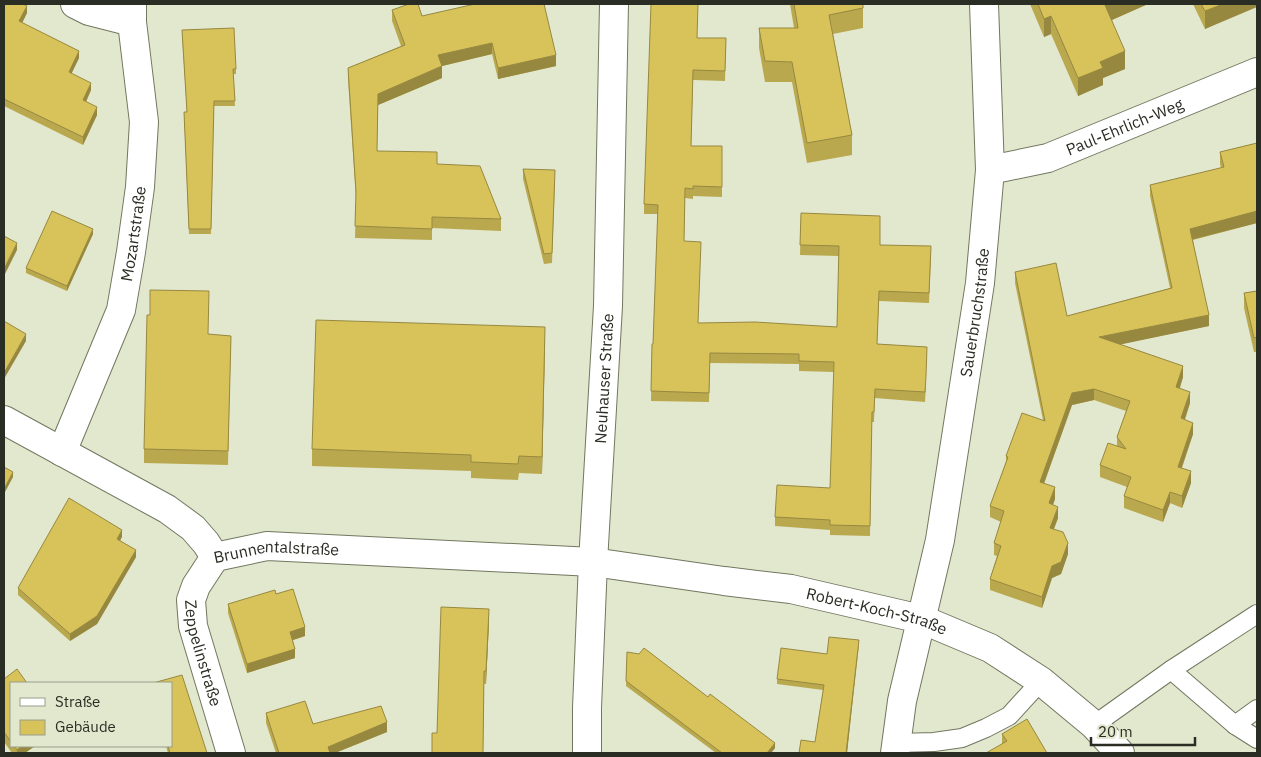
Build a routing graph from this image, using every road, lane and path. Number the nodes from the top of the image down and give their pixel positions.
1 (75, 4) edge
2 (614, 4) edge
3 (984, 4) edge
4 (132, 13) edge
5 (1257, 72) edge
6 (990, 170) junction
7 (4, 420) edge
8 (62, 452) junction
9 (215, 557) junction
10 (593, 562) junction
11 (1257, 614) edge
12 (922, 619) junction
13 (1171, 670) junction
14 (1041, 681) junction
15 (1257, 709) edge
16 (1094, 725) junction
17 (1235, 725) junction
18 (1257, 739) edge
19 (896, 748) edge
20 (231, 753) edge
21 (587, 753) edge
22 (1120, 753) edge

1 - 4 street
2 - 10 street, Neuhauser Straße
3 - 6 street, Sauerbruchstraße
4 - 8 street, Mozartstraße
5 - 6 street, Paul-Ehrlich-Weg
6 - 12 street, Sauerbruchstraße
7 - 8 street, Brunnentalstraße
8 - 9 street, Brunnentalstraße
9 - 10 street, Brunnentalstraße
9 - 20 street, Zeppelinstraße
10 - 12 street, Robert-Koch-Straße
10 - 21 street, Neuhauser Straße
11 - 13 lane
12 - 14 street, Robert-Koch-Straße
12 - 19 street, Sauerbruchstraße
13 - 16 lane
13 - 17 lane
14 - 16 street, Robert-Koch-Straße
14 - 19 lane
15 - 17 lane
16 - 22 street, Robert-Koch-Straße
17 - 18 lane

